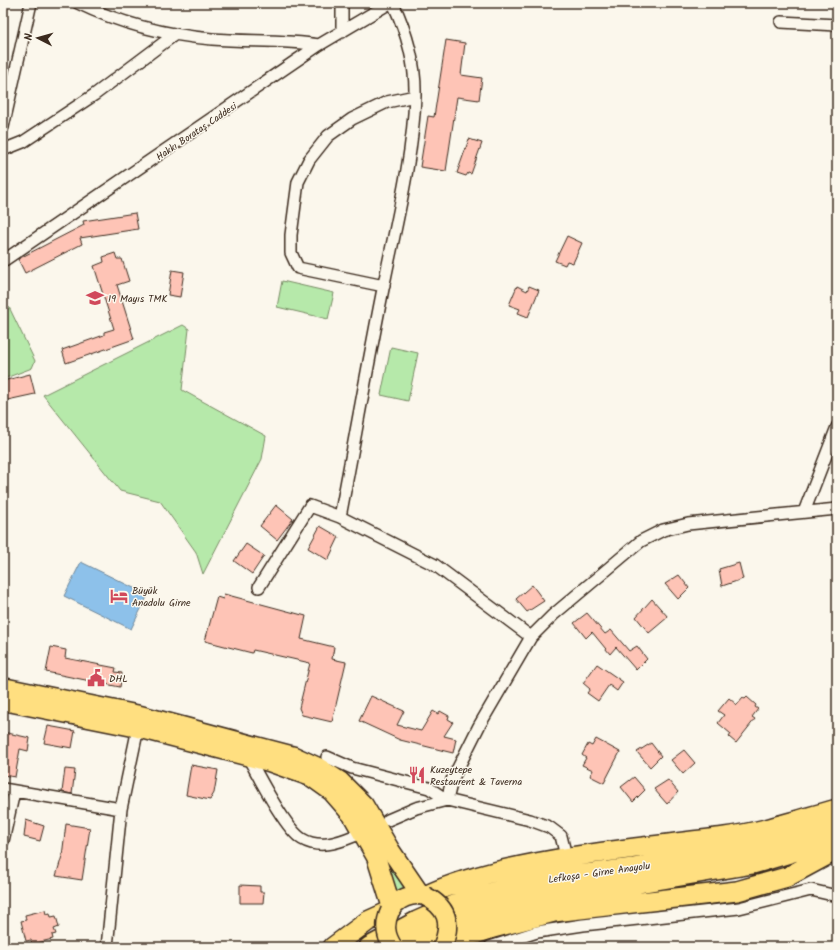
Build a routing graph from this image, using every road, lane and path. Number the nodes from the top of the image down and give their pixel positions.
1 (31, 3) edge
2 (78, 3) edge
3 (342, 3) edge
4 (390, 3) edge
5 (393, 3) edge
6 (781, 22) dead end
7 (837, 25) edge
8 (342, 32) junction
9 (174, 35) junction
10 (319, 45) junction
11 (415, 96) junction
12 (3, 127) edge
13 (3, 150) edge
14 (3, 261) edge
15 (384, 286) junction
16 (837, 427) edge
17 (837, 508) edge
18 (804, 512) junction
19 (340, 517) junction
20 (259, 587) dead end
21 (530, 638) junction
22 (3, 687) edge
23 (3, 701) edge
24 (138, 728) junction
25 (248, 757) junction
26 (327, 757) dead end
27 (3, 789) edge
28 (14, 792) junction
29 (447, 800) junction
30 (121, 809) junction
31 (837, 809) edge
32 (388, 820) dead end
33 (837, 823) edge
34 (354, 836) dead end
35 (837, 839) edge
36 (3, 841) edge
37 (837, 850) edge
38 (566, 856) junction
39 (423, 896) junction
40 (837, 896) edge
41 (391, 909) junction
42 (441, 946) edge
43 (107, 947) edge
44 (333, 947) edge
45 (369, 947) edge
46 (393, 947) edge
47 (403, 947) edge
48 (490, 947) edge

1 - 12 street
2 - 9 street
3 - 8 street
4 - 8 street, Hakkı Borataş Caddesi
5 - 11 street
6 - 7 street
8 - 10 street, Hakkı Borataş Caddesi
9 - 10 street
9 - 13 street
10 - 14 street, Hakkı Borataş Caddesi
11 - 15 street
11 - 15 street
15 - 19 street
16 - 18 street
17 - 18 street
18 - 21 street
19 - 20 street
19 - 21 street
21 - 29 street
22 - 39 main road
23 - 24 main road
24 - 25 main road
24 - 30 street
25 - 34 street
25 - 41 main road
26 - 29 street
27 - 28 street
28 - 30 street
28 - 36 street
29 - 32 street
29 - 38 street
30 - 43 street
31 - 38 highway
33 - 45 highway, Lefkoşa - Girne Anayolu
35 - 47 highway, Lefkoşa - Girne Anayolu
37 - 42 highway
38 - 39 highway
39 - 41 main road
39 - 42 main road, bridge
40 - 48 street
41 - 44 highway
41 - 46 main road, bridge

